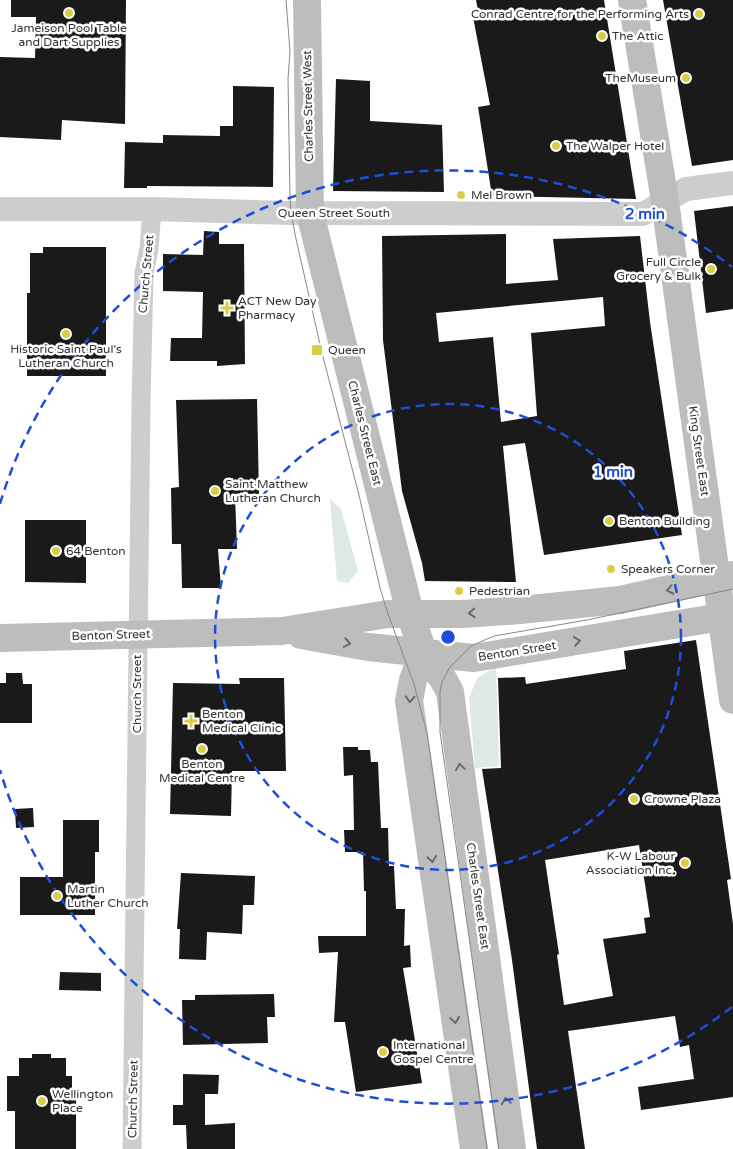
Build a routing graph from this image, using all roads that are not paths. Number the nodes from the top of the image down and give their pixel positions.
1 (307, 0) edge
2 (632, 0) edge
3 (733, 183) edge
4 (665, 201) junction
5 (0, 209) edge
6 (152, 209) junction
7 (310, 212) junction
8 (725, 577) edge
9 (410, 613) junction
10 (728, 616) edge
11 (282, 631) junction
12 (138, 634) junction
13 (0, 638) edge
14 (423, 652) junction
15 (474, 658) junction
16 (450, 692) junction
17 (733, 700) edge
18 (132, 1149) edge
19 (474, 1149) edge
20 (512, 1149) edge

1 - 7 main road, Charles Street West
2 - 4 main road, King Street East
3 - 4 street, Queen Street South
4 - 7 street, Queen Street South
4 - 8 main road, King Street East
5 - 6 street, Queen Street South
6 - 7 street, Queen Street South
6 - 12 street, Church Street
7 - 9 main road, Charles Street East
8 -> 9 main road, Benton Street
8 - 10 main road, King Street East
9 - 11 main road, Benton Street
9 - 14 main road, Charles Street East
15 -> 10 main road, Benton Street
10 - 17 main road, King Street East
11 - 12 main road, Benton Street
11 -> 14 main road, Benton Street
12 - 13 main road, Benton Street
12 - 18 street, Church Street
14 - 15 main road, Benton Street
14 - 16 main road, Charles Street East
14 -> 19 main road
15 - 16 main road
20 -> 16 main road, Charles Street East

